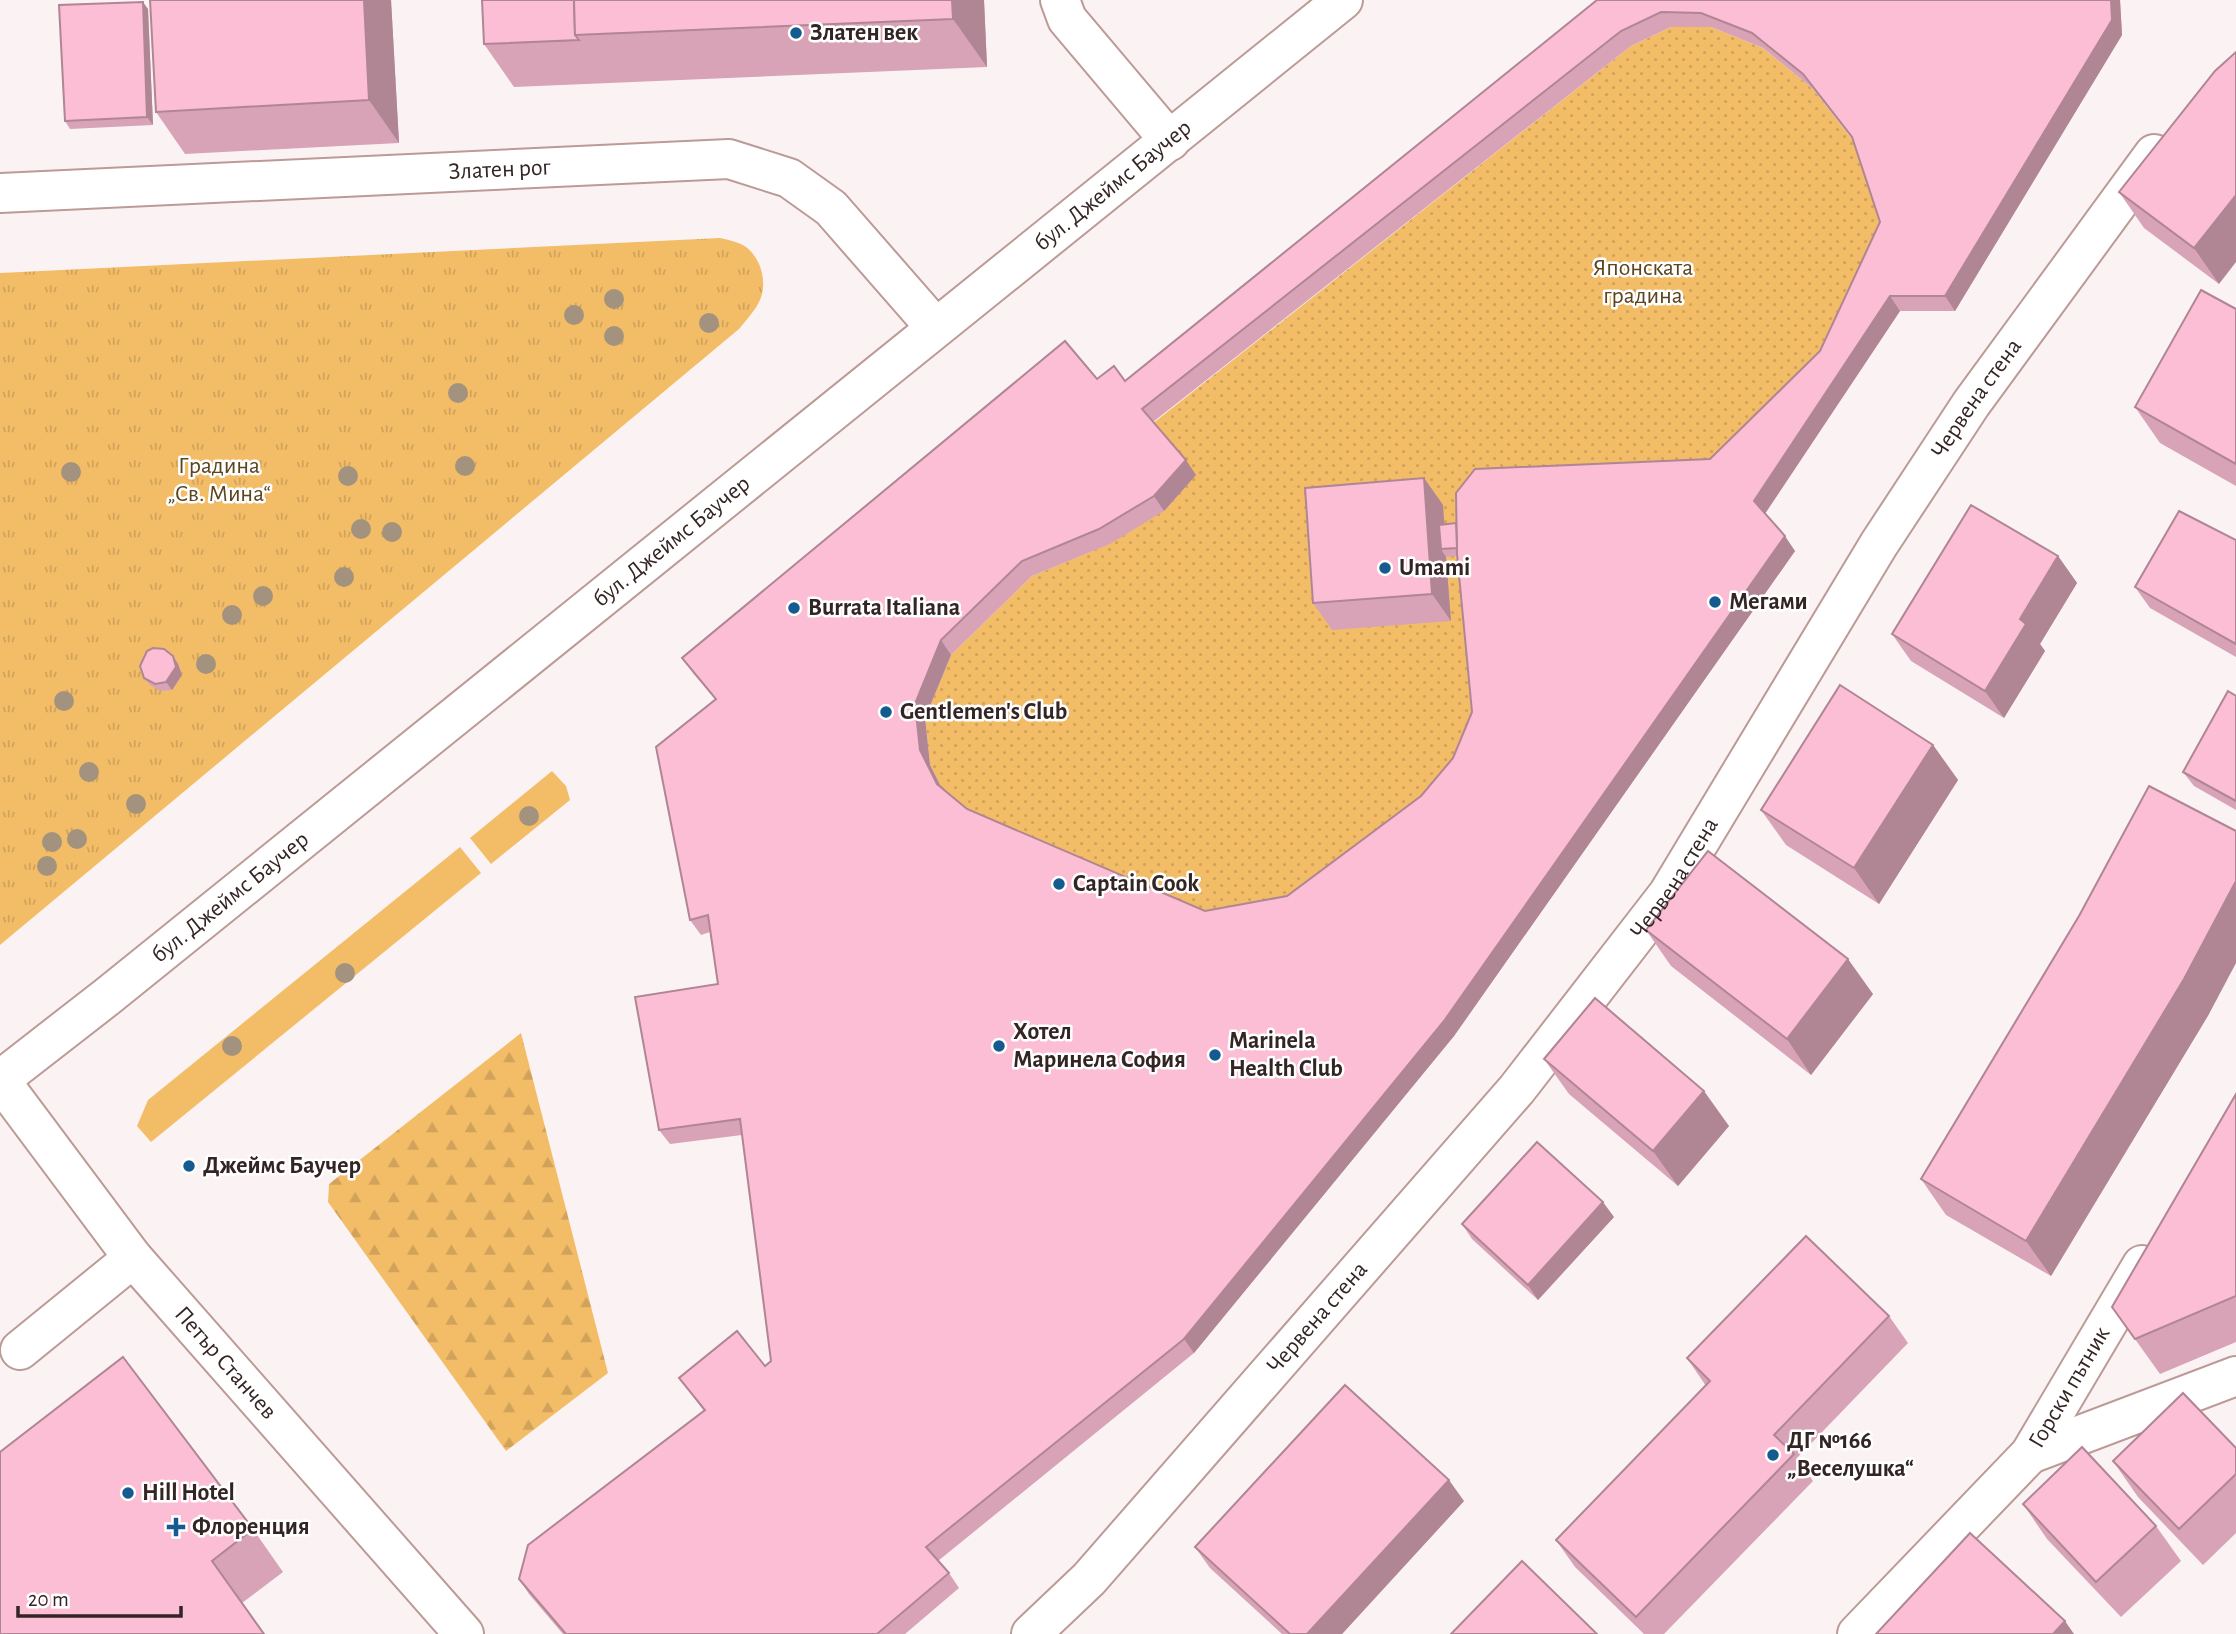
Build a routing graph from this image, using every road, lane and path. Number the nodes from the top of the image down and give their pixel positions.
1 (1060, 0) edge
2 (1343, 0) edge
3 (2170, 131) edge
4 (1170, 141) junction
5 (0, 193) edge
6 (935, 327) junction
7 (0, 1080) edge
8 (2158, 1239) edge
9 (133, 1258) junction
10 (20, 1350) dead end
11 (2236, 1376) edge
12 (2030, 1454) junction
13 (464, 1634) edge
14 (1031, 1634) edge
15 (1857, 1634) edge

1 - 4 street
2 - 4 street, бул. Джеймс Баучер
3 - 14 street, Червена стена
4 - 6 street, бул. Джеймс Баучер
5 - 6 street, Златен рог
6 - 7 street, бул. Джеймс Баучер
7 - 9 street, Петър Станчев
8 - 12 street, Горски пътник
9 - 10 street
9 - 13 street, Петър Станчев
11 - 12 street
12 - 15 street, Горски пътник

